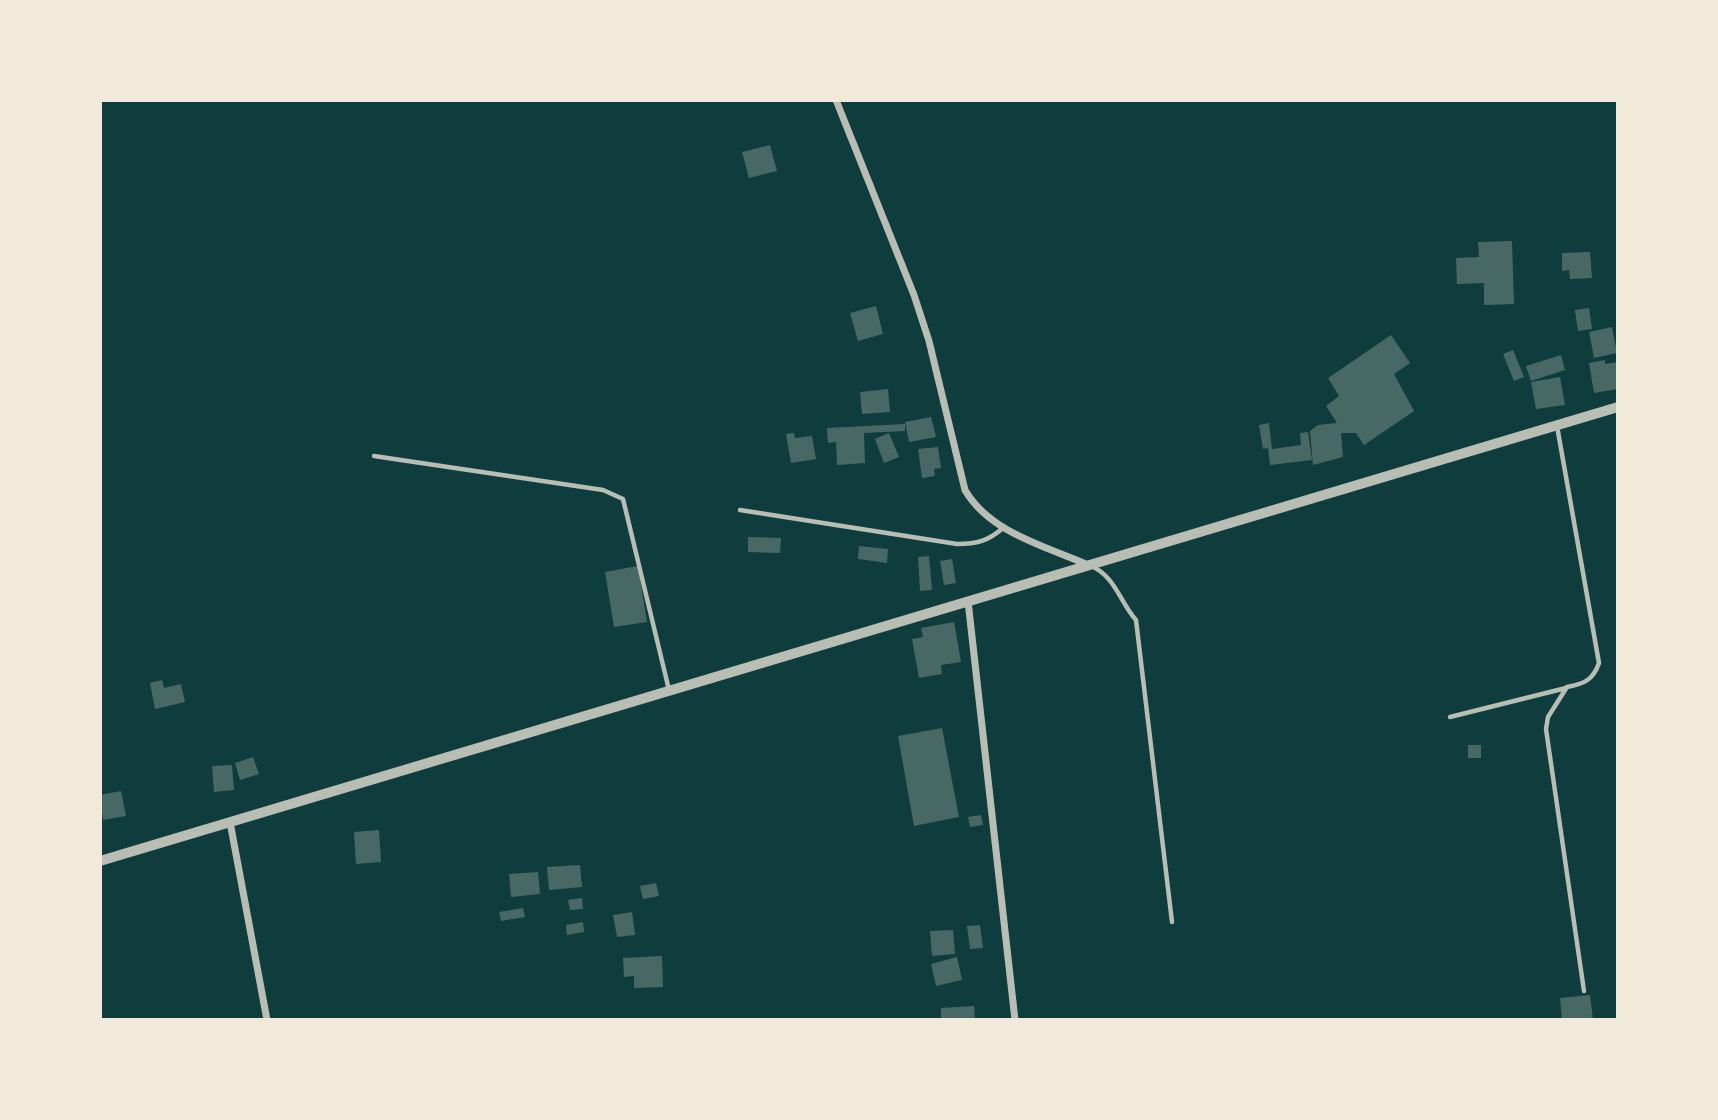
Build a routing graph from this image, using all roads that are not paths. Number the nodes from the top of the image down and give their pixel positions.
1 (836, 100) edge
2 (1618, 407) edge
3 (1557, 425) junction
4 (374, 456) dead end
5 (740, 510) dead end
6 (1003, 528) junction
7 (1088, 565) junction
8 (968, 601) junction
9 (1567, 687) junction
10 (670, 691) junction
11 (1450, 718) dead end
12 (230, 822) junction
13 (100, 861) edge
14 (1172, 922) dead end
15 (1584, 990) dead end
16 (267, 1020) edge
17 (1015, 1020) edge

1 - 6 street
2 - 3 street
3 - 7 street
3 - 9 lane
4 - 10 lane
5 - 6 lane
6 - 7 street
7 - 8 street
7 - 14 lane
8 - 10 street
8 - 17 street
9 - 11 lane
9 - 15 lane
10 - 12 street
12 - 13 street
12 - 16 street

